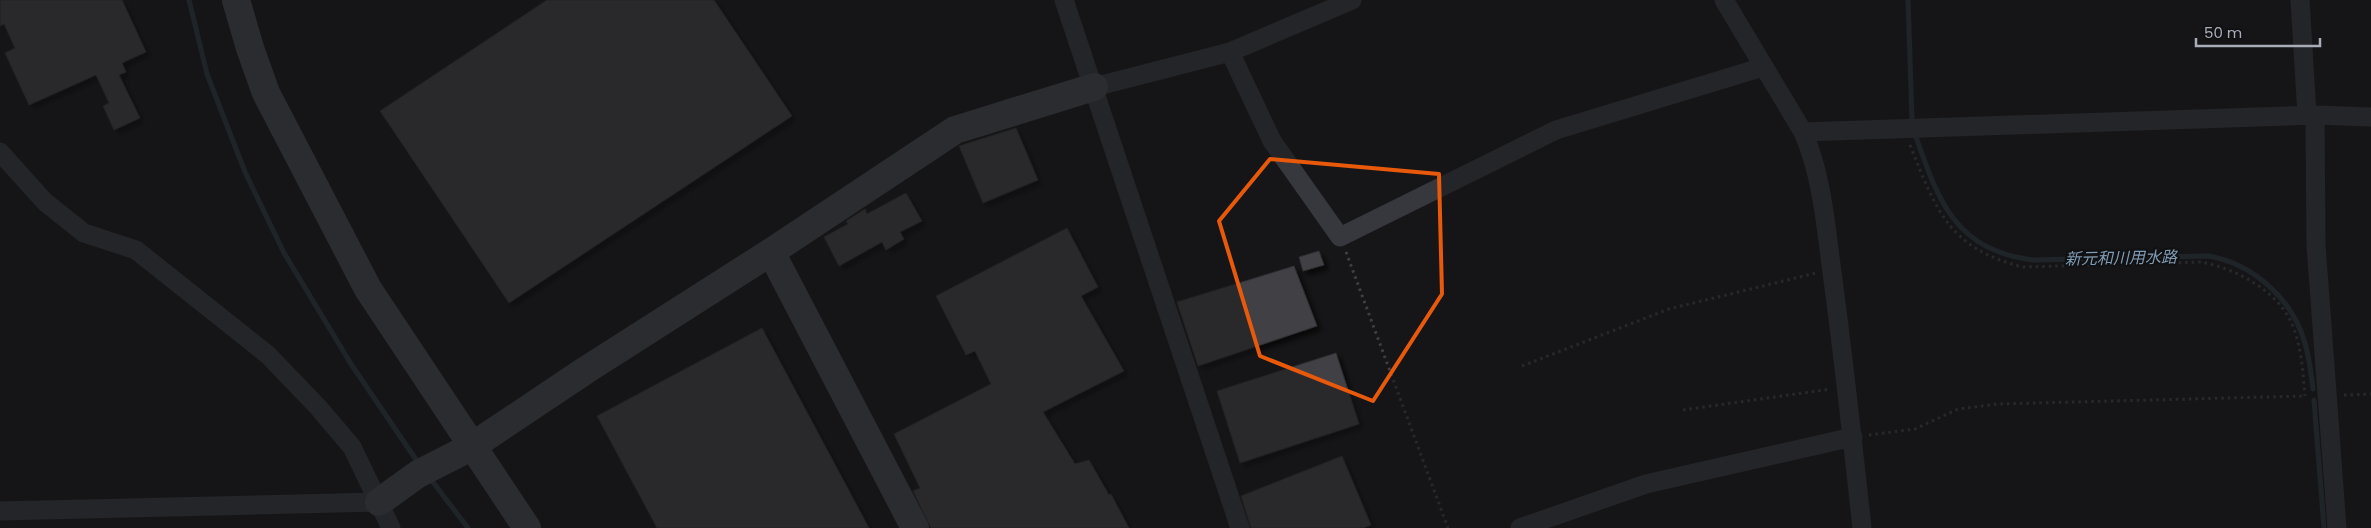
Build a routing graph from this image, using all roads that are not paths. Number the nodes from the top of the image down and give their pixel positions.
1 (236, 0) edge
2 (1064, 0) edge
3 (1352, 0) edge
4 (1724, 0) edge
5 (2300, 0) edge
6 (1230, 52) junction
7 (1763, 67) junction
8 (1094, 87) junction
9 (2311, 115) junction
10 (2371, 117) edge
11 (1803, 132) junction
12 (0, 152) edge
13 (771, 252) junction
14 (1853, 437) junction
15 (471, 447) junction
16 (379, 502) junction
17 (0, 511) edge
18 (391, 528) edge
19 (527, 528) edge
20 (915, 528) edge
21 (1240, 528) edge
22 (1520, 528) edge
23 (1862, 528) edge
24 (2337, 528) edge

1 - 15 street
2 - 8 street
3 - 6 street
4 - 7 street
5 - 9 street
6 - 7 street
6 - 8 street
7 - 11 street
8 - 13 street
8 - 21 street
9 - 10 street
9 - 11 street
9 - 24 street
11 - 14 street
12 - 16 street
13 - 15 street
13 - 20 street
14 - 22 street
14 - 23 street
15 - 16 street
15 - 19 street
16 - 17 street
16 - 18 street

